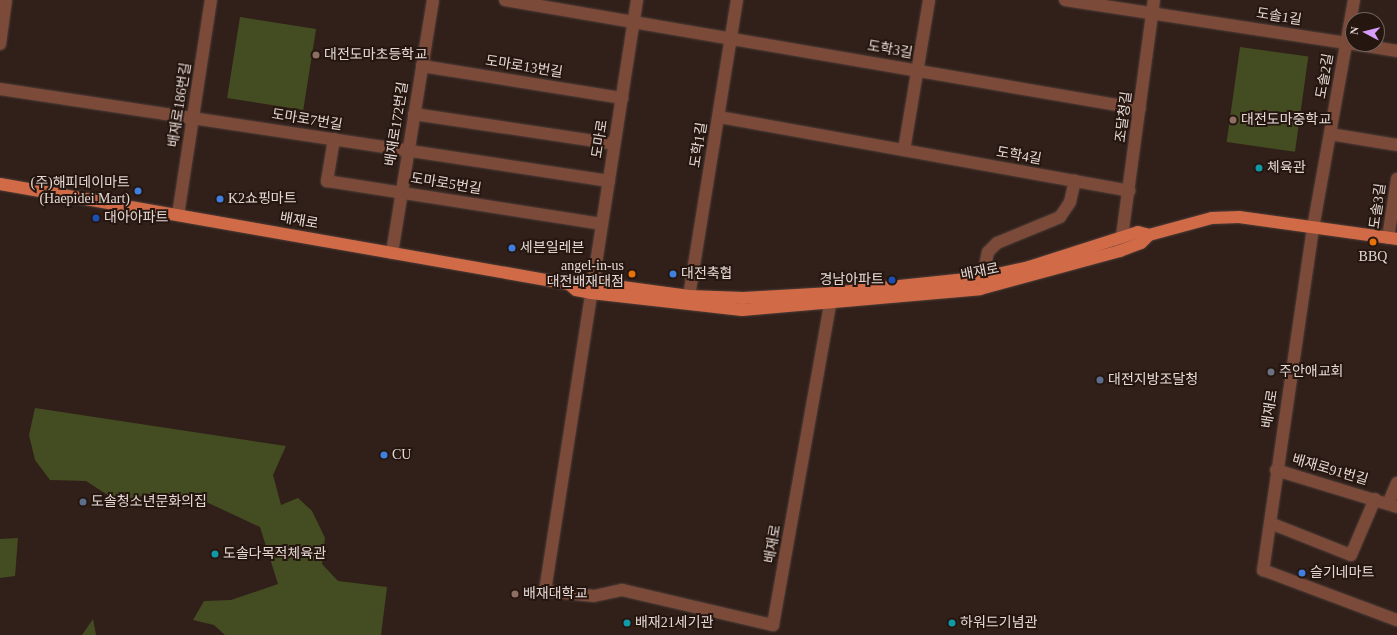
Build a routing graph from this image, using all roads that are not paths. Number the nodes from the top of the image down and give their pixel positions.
1 (6, 0) edge
2 (211, 0) edge
3 (433, 0) edge
4 (505, 0) edge
5 (637, 0) edge
6 (737, 0) edge
7 (929, 0) edge
8 (1065, 0) edge
9 (1154, 0) edge
10 (1354, 0) edge
11 (1353, 12) edge
12 (1153, 13) junction
13 (634, 21) junction
14 (731, 37) junction
15 (1345, 43) edge
16 (0, 44) edge
17 (1385, 49) edge
18 (1397, 51) edge
19 (1349, 52) edge
20 (422, 66) junction
21 (917, 70) junction
22 (0, 89) edge
23 (622, 98) junction
24 (1140, 109) junction
25 (414, 114) junction
26 (719, 117) junction
27 (193, 118) junction
28 (1330, 134) junction
29 (334, 139) junction
30 (614, 144) junction
31 (1397, 145) edge
32 (904, 150) junction
33 (408, 151) junction
34 (1397, 179) edge
35 (608, 181) junction
36 (1075, 181) junction
37 (0, 184) edge
38 (1130, 191) junction
39 (402, 192) junction
40 (178, 215) junction
41 (602, 224) junction
42 (1313, 228) junction
43 (1149, 235) junction
44 (1123, 238) junction
45 (1393, 239) edge
46 (1120, 251) junction
47 (392, 253) junction
48 (983, 277) junction
49 (592, 288) junction
50 (936, 288) junction
51 (689, 296) junction
52 (832, 298) junction
53 (743, 304) junction
54 (1276, 470) junction
55 (1397, 483) edge
56 (1375, 498) junction
57 (1392, 506) edge
58 (1270, 523) junction
59 (1397, 620) edge

1 - 16 street
2 - 27 street, 배재로186번길
3 - 20 street, 배재로172번길
4 - 13 street, 도학3길
5 - 13 street, 도마로
6 - 14 street, 도학1길
7 - 21 street
8 - 12 street, 도솔1길
9 - 12 street, 조달청길
10 - 11 street, 도솔2길
12 - 15 street, 도솔1길
12 - 24 street, 조달청길
13 - 14 street, 도학3길
13 - 23 street, 도마로
14 - 21 street, 도학3길
14 - 26 street, 도학1길
17 - 18 street, 도솔1길
19 - 28 street, 도솔2길
20 - 23 street, 도마로13번길
20 - 25 street, 배재로172번길
21 - 24 street, 도학3길
21 - 32 street
22 - 27 street, 도마로7번길
23 - 30 street, 도마로
24 - 38 street, 조달청길
25 - 30 street
25 - 33 street, 배재로172번길
26 - 32 street, 도학4길
26 - 51 street, 도학1길
27 - 29 street, 도마로7번길
27 - 40 street, 배재로186번길
28 - 31 street
28 - 42 street, 도솔2길
29 - 33 street, 도마로7번길
29 - 39 street, 도마로5번길
30 - 35 street, 도마로
32 - 36 street, 도학4길
33 - 35 street, 도마로7번길
33 - 39 street, 배재로172번길
34 - 45 street, 도솔3길
35 - 41 street, 도마로
36 - 38 street, 도학4길
36 - 48 street
37 - 40 main road, 배재로
38 - 44 street, 조달청길
39 - 41 street, 도마로5번길
39 - 47 street, 배재로172번길
40 - 47 main road, 배재로
41 - 49 street, 도마로
42 - 43 main road, 배재로
42 - 45 main road, 배재로
42 - 54 street, 배재로
43 - 44 main road, 배재로
43 - 46 main road, 배재로
44 - 46 street, 조달청길
44 - 48 main road, 배재로
46 - 50 main road, 배재로
47 - 49 main road, 배재로
48 - 50 main road, 배재로
49 - 51 main road, 배재로
49 - 52 street, 배재로
49 - 53 main road, 배재로
50 - 52 main road, 배재로
51 - 53 main road, 배재로
52 - 53 main road, 배재로
54 - 56 street, 배재로91번길
54 - 58 street, 배재로
55 - 57 street, 배재로91번길
56 - 57 street, 배재로91번길
56 - 58 street, 배재로91번길
58 - 59 street, 배재로

